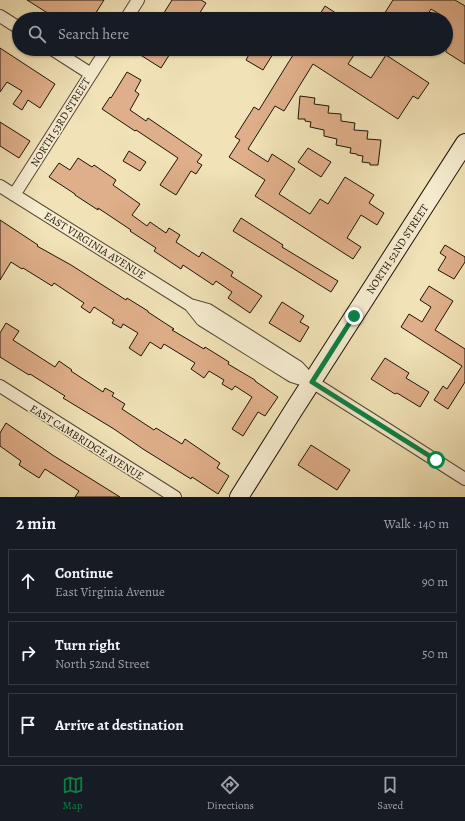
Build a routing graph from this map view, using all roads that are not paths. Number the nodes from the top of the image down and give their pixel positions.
1 (138, 0) edge
2 (130, 12) edge
3 (0, 16) edge
4 (12, 24) edge
5 (63, 56) edge
6 (103, 56) edge
7 (91, 74) junction
8 (465, 143) edge
9 (0, 186) edge
10 (14, 194) junction
11 (312, 382) junction
12 (0, 386) edge
13 (465, 479) edge
14 (175, 497) edge
15 (239, 497) edge

1 - 2 street
3 - 4 street
5 - 7 street
6 - 7 street, NORTH 53RD STREET
7 - 10 street, NORTH 53RD STREET
8 - 11 main road, NORTH 52ND STREET
9 - 10 street, EAST VIRGINIA AVENUE
10 - 11 street, EAST VIRGINIA AVENUE
11 - 13 street, EAST VIRGINIA AVENUE
11 - 15 main road, NORTH 52ND STREET
12 - 14 street, EAST CAMBRIDGE AVENUE

